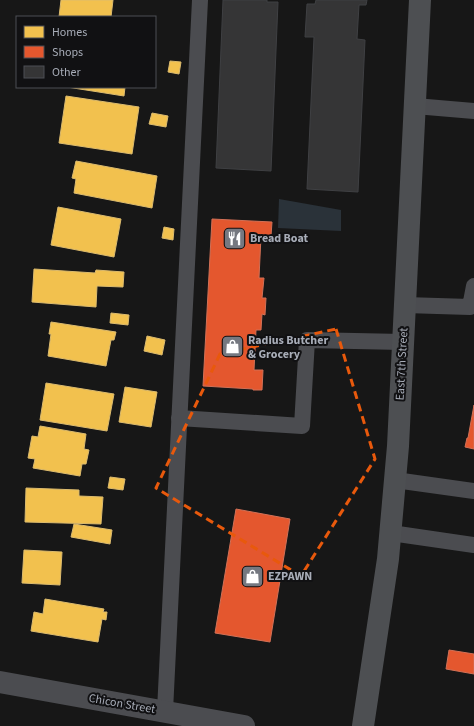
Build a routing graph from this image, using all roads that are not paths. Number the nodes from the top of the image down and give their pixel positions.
1 (200, 0) edge
2 (420, 0) edge
3 (414, 106) junction
4 (474, 111) edge
5 (474, 286) edge
6 (405, 305) junction
7 (403, 342) junction
8 (179, 418) junction
9 (395, 480) junction
10 (474, 491) edge
11 (391, 533) junction
12 (474, 545) edge
13 (0, 682) edge
14 (165, 711) junction
15 (244, 726) edge
16 (363, 726) edge

1 - 8 lane
2 - 3 main road, East 7th Street
3 - 4 lane
3 - 6 main road, East 7th Street
5 - 6 lane
6 - 7 main road, East 7th Street
7 - 8 lane
7 - 9 main road, East 7th Street
8 - 14 lane
9 - 10 lane
9 - 11 main road, East 7th Street
11 - 12 lane
11 - 16 main road, East 7th Street
13 - 14 street, Chicon Street
14 - 15 street, Chicon Street

